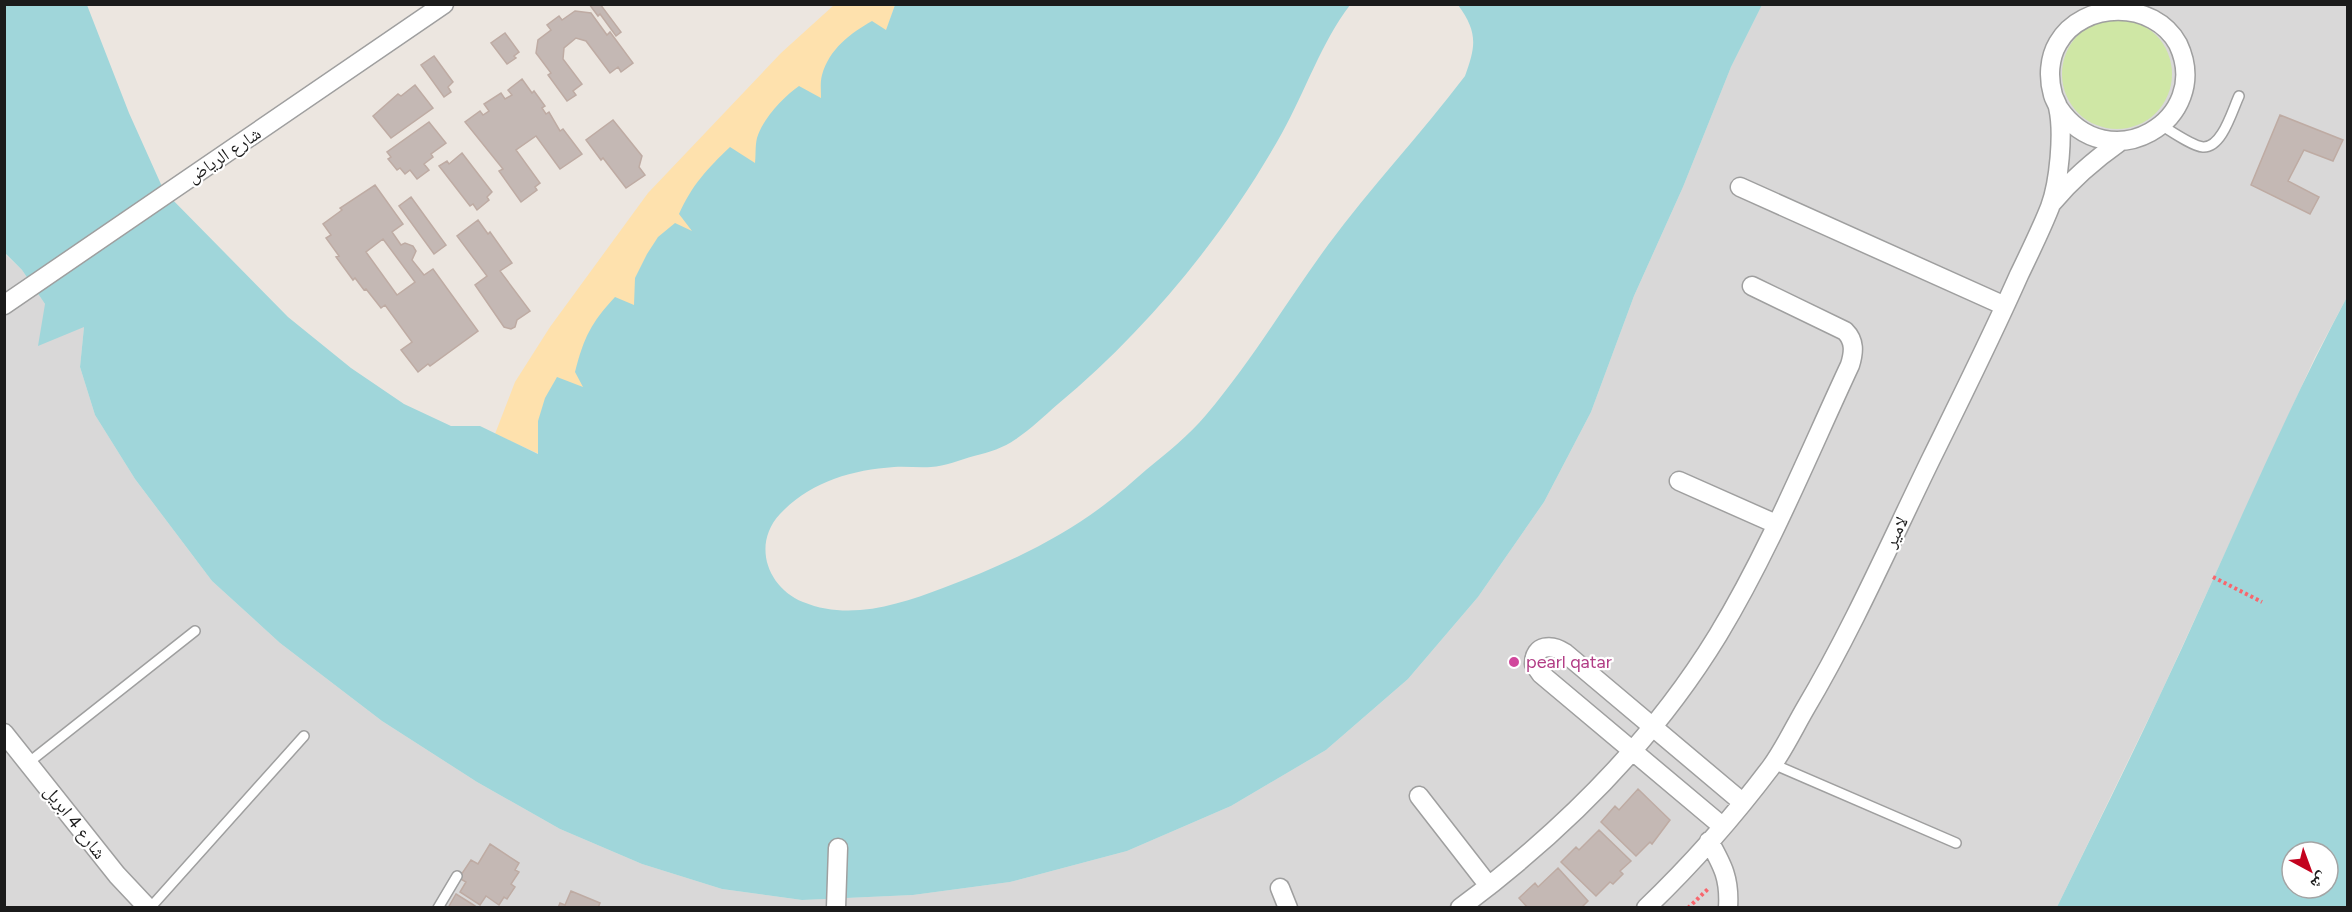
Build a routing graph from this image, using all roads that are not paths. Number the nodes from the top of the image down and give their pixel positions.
1 (444, 4) edge
2 (2239, 96) dead end
3 (2058, 107) junction
4 (2161, 125) junction
5 (2121, 141) junction
6 (1740, 187) dead end
7 (2051, 205) junction
8 (1752, 286) dead end
9 (4, 305) edge
10 (2005, 306) junction
11 (1679, 481) dead end
12 (1776, 524) junction
13 (195, 631) dead end
14 (1653, 727) junction
15 (4, 733) edge
16 (304, 736) dead end
17 (1632, 751) junction
18 (28, 763) junction
19 (1773, 764) junction
20 (1419, 796) dead end
21 (1742, 802) junction
22 (1722, 826) junction
23 (1709, 841) junction
24 (1956, 843) dead end
25 (837, 848) dead end
26 (456, 876) dead end
27 (1489, 886) junction
28 (1280, 888) dead end
29 (149, 908) edge
30 (438, 908) edge
31 (836, 908) edge
32 (1288, 908) edge
33 (1460, 908) edge
34 (1646, 908) edge
35 (1728, 908) edge

1 - 9 street, شارع الرياض
2 - 4 lane
3 - 4 street
3 - 5 street
3 - 7 street, لامير
4 - 5 street
5 - 7 street, لامير
6 - 10 street
7 - 10 street, لامير
8 - 12 street
10 - 19 street, لامير
11 - 12 street
12 - 14 street
13 - 18 lane
14 - 17 street
14 - 17 street
14 - 21 street
15 - 18 street, شارع 4 ابريل
16 - 29 lane
17 - 22 street
17 - 27 street
18 - 29 street, شارع 4 ابريل
19 - 21 street, لامير
19 - 24 lane
20 - 27 street
21 - 22 street, لامير
22 - 23 street, لامير
23 - 34 street, لامير
23 - 35 street
25 - 31 street
26 - 30 lane
27 - 33 street
28 - 32 street

